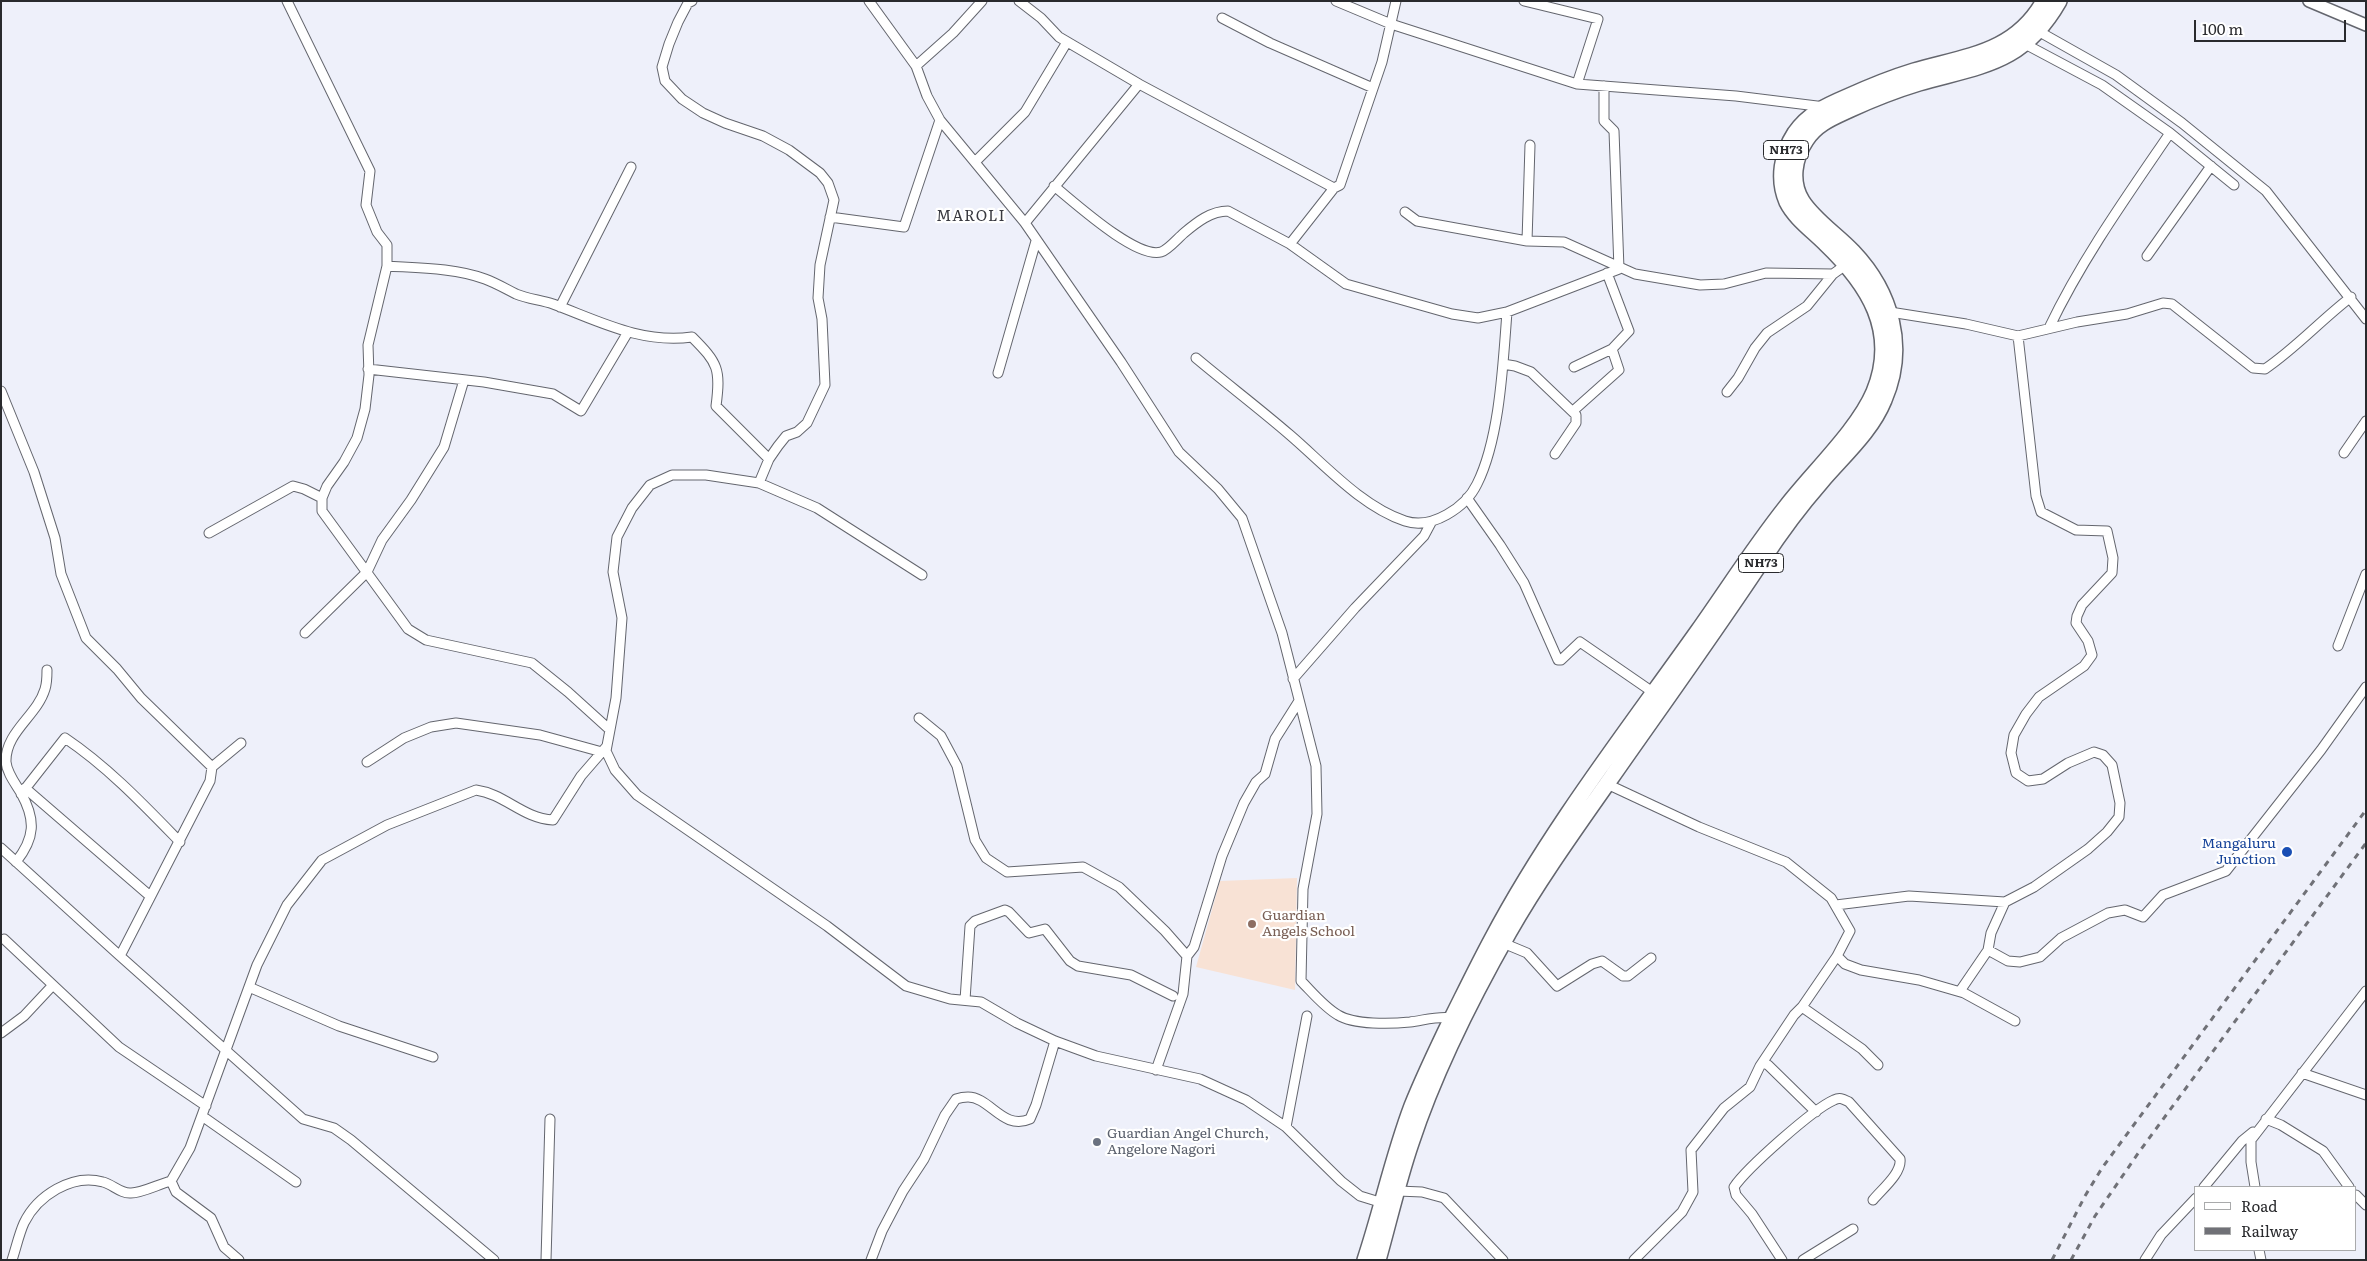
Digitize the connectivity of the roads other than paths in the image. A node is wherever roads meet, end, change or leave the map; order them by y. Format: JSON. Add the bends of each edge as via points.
{"nodes":[{"id":1,"x":287,"y":1,"type":"edge"},
{"id":2,"x":692,"y":1,"type":"edge"},
{"id":3,"x":869,"y":1,"type":"edge"},
{"id":4,"x":982,"y":1,"type":"edge"},
{"id":5,"x":1018,"y":1,"type":"edge"},
{"id":6,"x":1336,"y":1,"type":"edge"},
{"id":7,"x":1396,"y":1,"type":"edge"},
{"id":8,"x":1524,"y":1,"type":"edge"},
{"id":9,"x":2044,"y":1,"type":"edge"},
{"id":10,"x":2059,"y":1,"type":"edge"},
{"id":11,"x":2309,"y":1,"type":"edge"},
{"id":12,"x":1222,"y":18,"type":"dead end"},
{"id":13,"x":1391,"y":24,"type":"junction"},
{"id":14,"x":2366,"y":25,"type":"edge"},
{"id":15,"x":2038,"y":31,"type":"junction"},
{"id":16,"x":1067,"y":42,"type":"junction"},
{"id":17,"x":2025,"y":44,"type":"junction"},
{"id":18,"x":916,"y":66,"type":"junction"},
{"id":19,"x":1138,"y":84,"type":"junction"},
{"id":20,"x":1577,"y":84,"type":"junction"},
{"id":21,"x":1604,"y":86,"type":"junction"},
{"id":22,"x":1373,"y":88,"type":"junction"},
{"id":23,"x":1876,"y":91,"type":"junction"},
{"id":24,"x":1825,"y":107,"type":"junction"},
{"id":25,"x":940,"y":120,"type":"junction"},
{"id":26,"x":2170,"y":133,"type":"junction"},
{"id":27,"x":1530,"y":145,"type":"dead end"},
{"id":28,"x":975,"y":162,"type":"junction"},
{"id":29,"x":2210,"y":166,"type":"junction"},
{"id":30,"x":630,"y":167,"type":"dead end"},
{"id":31,"x":2234,"y":185,"type":"dead end"},
{"id":32,"x":1054,"y":186,"type":"junction"},
{"id":33,"x":1334,"y":188,"type":"junction"},
{"id":34,"x":1405,"y":212,"type":"dead end"},
{"id":35,"x":830,"y":217,"type":"junction"},
{"id":36,"x":1025,"y":223,"type":"junction"},
{"id":37,"x":1036,"y":241,"type":"junction"},
{"id":38,"x":1527,"y":241,"type":"junction"},
{"id":39,"x":1290,"y":244,"type":"junction"},
{"id":40,"x":2148,"y":256,"type":"dead end"},
{"id":41,"x":1847,"y":264,"type":"junction"},
{"id":42,"x":387,"y":266,"type":"junction"},
{"id":43,"x":1619,"y":269,"type":"junction"},
{"id":44,"x":1607,"y":273,"type":"junction"},
{"id":45,"x":1833,"y":274,"type":"junction"},
{"id":46,"x":2351,"y":297,"type":"junction"},
{"id":47,"x":560,"y":307,"type":"junction"},
{"id":48,"x":1507,"y":312,"type":"junction"},
{"id":49,"x":1890,"y":312,"type":"junction"},
{"id":50,"x":2366,"y":319,"type":"edge"},
{"id":51,"x":2049,"y":328,"type":"junction"},
{"id":52,"x":628,"y":332,"type":"junction"},
{"id":53,"x":2018,"y":336,"type":"junction"},
{"id":54,"x":1612,"y":349,"type":"junction"},
{"id":55,"x":1196,"y":358,"type":"dead end"},
{"id":56,"x":1503,"y":364,"type":"junction"},
{"id":57,"x":1574,"y":366,"type":"dead end"},
{"id":58,"x":368,"y":369,"type":"junction"},
{"id":59,"x":998,"y":373,"type":"dead end"},
{"id":60,"x":464,"y":380,"type":"junction"},
{"id":61,"x":1,"y":392,"type":"edge"},
{"id":62,"x":1727,"y":392,"type":"dead end"},
{"id":63,"x":1573,"y":411,"type":"junction"},
{"id":64,"x":2366,"y":421,"type":"edge"},
{"id":65,"x":2344,"y":453,"type":"dead end"},
{"id":66,"x":1555,"y":454,"type":"dead end"},
{"id":67,"x":769,"y":459,"type":"junction"},
{"id":68,"x":759,"y":483,"type":"junction"},
{"id":69,"x":322,"y":498,"type":"junction"},
{"id":70,"x":1467,"y":498,"type":"junction"},
{"id":71,"x":1432,"y":521,"type":"junction"},
{"id":72,"x":209,"y":533,"type":"dead end"},
{"id":73,"x":367,"y":572,"type":"junction"},
{"id":74,"x":922,"y":574,"type":"dead end"},
{"id":75,"x":2366,"y":574,"type":"edge"},
{"id":76,"x":305,"y":633,"type":"dead end"},
{"id":77,"x":2338,"y":646,"type":"dead end"},
{"id":78,"x":47,"y":670,"type":"dead end"},
{"id":79,"x":1293,"y":679,"type":"junction"},
{"id":80,"x":2366,"y":687,"type":"edge"},
{"id":81,"x":1654,"y":693,"type":"junction"},
{"id":82,"x":1299,"y":702,"type":"junction"},
{"id":83,"x":919,"y":718,"type":"dead end"},
{"id":84,"x":610,"y":730,"type":"junction"},
{"id":85,"x":241,"y":743,"type":"dead end"},
{"id":86,"x":604,"y":749,"type":"junction"},
{"id":87,"x":367,"y":762,"type":"dead end"},
{"id":88,"x":212,"y":767,"type":"junction"},
{"id":89,"x":1607,"y":784,"type":"junction"},
{"id":90,"x":23,"y":791,"type":"junction"},
{"id":91,"x":180,"y":842,"type":"junction"},
{"id":92,"x":1,"y":848,"type":"edge"},
{"id":93,"x":16,"y":862,"type":"junction"},
{"id":94,"x":150,"y":896,"type":"junction"},
{"id":95,"x":2005,"y":902,"type":"junction"},
{"id":96,"x":1836,"y":905,"type":"junction"},
{"id":97,"x":4,"y":939,"type":"dead end"},
{"id":98,"x":1503,"y":943,"type":"junction"},
{"id":99,"x":1988,"y":950,"type":"junction"},
{"id":100,"x":120,"y":956,"type":"junction"},
{"id":101,"x":1188,"y":956,"type":"junction"},
{"id":102,"x":1837,"y":956,"type":"junction"},
{"id":103,"x":1650,"y":958,"type":"dead end"},
{"id":104,"x":53,"y":985,"type":"junction"},
{"id":105,"x":249,"y":987,"type":"junction"},
{"id":106,"x":2366,"y":991,"type":"edge"},
{"id":107,"x":1960,"y":992,"type":"junction"},
{"id":108,"x":1173,"y":996,"type":"dead end"},
{"id":109,"x":965,"y":1000,"type":"junction"},
{"id":110,"x":1802,"y":1007,"type":"junction"},
{"id":111,"x":1307,"y":1016,"type":"dead end"},
{"id":112,"x":1452,"y":1018,"type":"junction"},
{"id":113,"x":2014,"y":1021,"type":"dead end"},
{"id":114,"x":1,"y":1033,"type":"edge"},
{"id":115,"x":1055,"y":1041,"type":"junction"},
{"id":116,"x":226,"y":1052,"type":"junction"},
{"id":117,"x":433,"y":1056,"type":"dead end"},
{"id":118,"x":1763,"y":1062,"type":"junction"},
{"id":119,"x":1878,"y":1065,"type":"dead end"},
{"id":120,"x":1156,"y":1070,"type":"junction"},
{"id":121,"x":2302,"y":1073,"type":"junction"},
{"id":122,"x":2366,"y":1095,"type":"edge"},
{"id":123,"x":206,"y":1106,"type":"junction"},
{"id":124,"x":1816,"y":1112,"type":"junction"},
{"id":125,"x":202,"y":1116,"type":"junction"},
{"id":126,"x":550,"y":1119,"type":"dead end"},
{"id":127,"x":2266,"y":1120,"type":"junction"},
{"id":128,"x":1286,"y":1127,"type":"junction"},
{"id":129,"x":2259,"y":1127,"type":"junction"},
{"id":130,"x":171,"y":1181,"type":"junction"},
{"id":131,"x":296,"y":1182,"type":"dead end"},
{"id":132,"x":2205,"y":1186,"type":"edge"},
{"id":133,"x":2255,"y":1186,"type":"edge"},
{"id":134,"x":2348,"y":1186,"type":"edge"},
{"id":135,"x":1398,"y":1191,"type":"junction"},
{"id":136,"x":2357,"y":1196,"type":"edge"},
{"id":137,"x":1873,"y":1200,"type":"dead end"},
{"id":138,"x":2194,"y":1200,"type":"edge"},
{"id":139,"x":1388,"y":1205,"type":"junction"},
{"id":140,"x":2366,"y":1206,"type":"edge"},
{"id":141,"x":1853,"y":1229,"type":"dead end"},
{"id":142,"x":12,"y":1260,"type":"edge"},
{"id":143,"x":239,"y":1260,"type":"edge"},
{"id":144,"x":494,"y":1260,"type":"edge"},
{"id":145,"x":546,"y":1260,"type":"edge"},
{"id":146,"x":871,"y":1260,"type":"edge"},
{"id":147,"x":1366,"y":1260,"type":"edge"},
{"id":148,"x":1378,"y":1260,"type":"edge"},
{"id":149,"x":1503,"y":1260,"type":"edge"},
{"id":150,"x":1634,"y":1260,"type":"edge"},
{"id":151,"x":1782,"y":1260,"type":"edge"},
{"id":152,"x":1803,"y":1260,"type":"edge"},
{"id":153,"x":2145,"y":1260,"type":"edge"}],
"edges":[{"from":1,"to":42,"type":"street","via":[[370,171],[366,205],[377,232],[387,245]]},
{"from":2,"to":35,"type":"street","via":[[688,3],[669,44],[662,66],[665,81],[682,99],[703,113],[763,136],[820,173],[834,200]]},
{"from":3,"to":18,"type":"street"},
{"from":4,"to":18,"type":"street"},
{"from":5,"to":16,"type":"street"},
{"from":6,"to":13,"type":"street"},
{"from":7,"to":13,"type":"street"},
{"from":8,"to":20,"type":"street","via":[[1598,19]]},
{"from":9,"to":23,"type":"highway","number":"NH73","via":[[2027,25],[1991,50],[1914,71]]},
{"from":10,"to":15,"type":"highway","number":"NH73"},
{"from":11,"to":14,"type":"street"},
{"from":12,"to":22,"type":"street"},
{"from":13,"to":20,"type":"street"},
{"from":13,"to":22,"type":"street"},
{"from":15,"to":17,"type":"highway","number":"NH73"},
{"from":15,"to":46,"type":"street","via":[[2116,75],[2266,191]]},
{"from":16,"to":19,"type":"street"},
{"from":16,"to":28,"type":"street","via":[[1025,112]]},
{"from":17,"to":23,"type":"highway","number":"NH73","via":[[1996,62],[1918,84]]},
{"from":17,"to":26,"type":"street","via":[[2102,85]]},
{"from":18,"to":25,"type":"street"},
{"from":19,"to":32,"type":"street"},
{"from":19,"to":33,"type":"street"},
{"from":20,"to":21,"type":"street"},
{"from":21,"to":24,"type":"street","via":[[1736,96]]},
{"from":21,"to":43,"type":"street","via":[[1604,121],[1614,131]]},
{"from":22,"to":33,"type":"street","via":[[1340,185]]},
{"from":23,"to":24,"type":"highway","number":"NH73"},
{"from":23,"to":49,"type":"highway","number":"NH73","via":[[1812,131],[1797,156],[1795,184],[1809,209],[1857,256],[1879,286]]},
{"from":24,"to":41,"type":"highway","number":"NH73","via":[[1803,122],[1794,135],[1785,152],[1782,186],[1788,205]]},
{"from":25,"to":28,"type":"street"},
{"from":25,"to":35,"type":"street","via":[[904,228]]},
{"from":26,"to":29,"type":"street"},
{"from":26,"to":51,"type":"street","via":[[2111,221],[2064,297]]},
{"from":27,"to":38,"type":"street"},
{"from":28,"to":36,"type":"street"},
{"from":29,"to":31,"type":"street"},
{"from":29,"to":40,"type":"street"},
{"from":30,"to":47,"type":"street"},
{"from":32,"to":36,"type":"street"},
{"from":32,"to":39,"type":"street","via":[[1117,236],[1148,253],[1162,252],[1196,223],[1219,211],[1228,211]]},
{"from":33,"to":39,"type":"street"},
{"from":34,"to":38,"type":"street","via":[[1417,221]]},
{"from":35,"to":67,"type":"street","via":[[820,265],[818,298],[825,385],[807,423],[786,436]]},
{"from":36,"to":37,"type":"street"},
{"from":37,"to":59,"type":"street"},
{"from":37,"to":79,"type":"street","via":[[1179,452],[1218,489],[1242,518],[1282,633]]},
{"from":38,"to":43,"type":"street","via":[[1564,242]]},
{"from":39,"to":48,"type":"street","via":[[1346,284],[1452,314],[1478,318]]},
{"from":41,"to":45,"type":"street"},
{"from":41,"to":81,"type":"highway","number":"NH73","via":[[1868,292],[1882,332],[1883,352],[1873,394],[1860,418],[1783,510]]},
{"from":42,"to":47,"type":"street","via":[[432,268],[484,279],[518,295]]},
{"from":42,"to":58,"type":"street","via":[[368,345]]},
{"from":43,"to":44,"type":"street"},
{"from":43,"to":45,"type":"street","via":[[1700,285],[1724,284],[1766,273]]},
{"from":44,"to":48,"type":"street"},
{"from":44,"to":54,"type":"street","via":[[1629,332]]},
{"from":45,"to":62,"type":"street","via":[[1806,306],[1767,333]]},
{"from":46,"to":50,"type":"street"},
{"from":46,"to":51,"type":"street","via":[[2265,369],[2247,364],[2172,304],[2163,303],[2127,314]]},
{"from":47,"to":52,"type":"street","via":[[604,326]]},
{"from":48,"to":56,"type":"street"},
{"from":49,"to":53,"type":"street"},
{"from":49,"to":89,"type":"highway","number":"NH73","via":[[1896,352],[1893,375],[1876,416],[1796,513]]},
{"from":51,"to":53,"type":"street"},
{"from":52,"to":60,"type":"street","via":[[581,411],[553,394]]},
{"from":52,"to":67,"type":"street","via":[[645,337],[692,337],[717,365],[716,406]]},
{"from":53,"to":95,"type":"street","via":[[2036,496],[2041,512],[2076,530],[2107,531],[2113,558],[2112,573],[2082,605],[2077,616],[2076,623],[2088,641],[2092,655],[2084,666],[2039,696],[2014,735],[2011,753],[2016,773],[2028,781],[2043,779],[2094,752],[2104,756],[2112,766],[2120,803],[2118,817],[2088,849],[2034,887]]},
{"from":54,"to":57,"type":"street"},
{"from":54,"to":63,"type":"street","via":[[1619,370]]},
{"from":55,"to":71,"type":"street","via":[[1364,498],[1406,522]]},
{"from":56,"to":63,"type":"street","via":[[1532,372]]},
{"from":56,"to":70,"type":"street","via":[[1498,409],[1488,451],[1477,484]]},
{"from":58,"to":60,"type":"street"},
{"from":58,"to":69,"type":"street","via":[[365,410],[357,438],[326,486]]},
{"from":60,"to":73,"type":"street","via":[[444,446],[382,540]]},
{"from":61,"to":88,"type":"street","via":[[34,472],[55,538],[61,574],[86,638],[141,698]]},
{"from":63,"to":66,"type":"street","via":[[1576,423]]},
{"from":64,"to":65,"type":"street"},
{"from":67,"to":68,"type":"street"},
{"from":68,"to":74,"type":"street","via":[[817,508]]},
{"from":68,"to":84,"type":"street","via":[[706,475],[672,475],[650,485],[632,508],[617,536],[613,572],[622,618],[620,663]]},
{"from":69,"to":72,"type":"street","via":[[293,486]]},
{"from":69,"to":73,"type":"street","via":[[322,511]]},
{"from":70,"to":71,"type":"street"},
{"from":70,"to":81,"type":"street","via":[[1524,583],[1558,660],[1581,642]]},
{"from":71,"to":79,"type":"street","via":[[1424,536],[1354,608]]},
{"from":73,"to":76,"type":"street"},
{"from":73,"to":84,"type":"street","via":[[408,629],[426,640],[532,663]]},
{"from":75,"to":77,"type":"street"},
{"from":78,"to":90,"type":"street","via":[[45,689],[7,750],[6,764],[13,781]]},
{"from":79,"to":82,"type":"street"},
{"from":80,"to":99,"type":"street","via":[[2226,871],[2163,895],[2143,918],[2125,910],[2108,913],[2061,938],[2040,957],[2008,961]]},
{"from":81,"to":112,"type":"highway","number":"NH73","via":[[1540,859],[1493,937]]},
{"from":82,"to":101,"type":"street","via":[[1275,739],[1265,774],[1256,782],[1244,803],[1222,856],[1194,947]]},
{"from":82,"to":112,"type":"street","via":[[1316,766],[1317,814],[1303,889],[1300,981],[1338,1016],[1405,1022],[1442,1016]]},
{"from":83,"to":101,"type":"street","via":[[941,736],[957,766],[975,840],[986,858],[1007,872],[1083,867],[1119,887]]},
{"from":84,"to":86,"type":"street"},
{"from":85,"to":88,"type":"street"},
{"from":86,"to":87,"type":"street","via":[[540,735],[456,723],[431,727],[404,738]]},
{"from":86,"to":105,"type":"street","via":[[580,776],[553,820],[539,819],[491,792],[476,790],[387,825],[322,860],[287,905]]},
{"from":86,"to":109,"type":"street","via":[[615,770],[637,795],[827,926],[890,975],[906,986]]},
{"from":88,"to":91,"type":"street","via":[[210,781]]},
{"from":89,"to":96,"type":"street","via":[[1699,827],[1786,862]]},
{"from":89,"to":98,"type":"highway","number":"NH73","via":[[1555,857]]},
{"from":90,"to":91,"type":"street","via":[[65,738],[85,751],[136,797]]},
{"from":90,"to":93,"type":"street","via":[[33,827],[27,848]]},
{"from":90,"to":94,"type":"street"},
{"from":91,"to":94,"type":"street"},
{"from":92,"to":93,"type":"street"},
{"from":93,"to":100,"type":"street"},
{"from":94,"to":100,"type":"street"},
{"from":95,"to":96,"type":"street","via":[[1910,896]]},
{"from":95,"to":99,"type":"street","via":[[1991,933]]},
{"from":96,"to":102,"type":"street","via":[[1850,932]]},
{"from":97,"to":104,"type":"street"},
{"from":98,"to":103,"type":"street","via":[[1527,953],[1557,986],[1592,964],[1602,961],[1622,976],[1628,976]]},
{"from":98,"to":135,"type":"highway","number":"NH73","via":[[1424,1105]]},
{"from":99,"to":107,"type":"street"},
{"from":100,"to":116,"type":"street"},
{"from":101,"to":120,"type":"street","via":[[1183,994]]},
{"from":102,"to":107,"type":"street","via":[[1845,964],[1861,970],[1920,980]]},
{"from":102,"to":110,"type":"street"},
{"from":104,"to":114,"type":"street","via":[[24,1016]]},
{"from":104,"to":123,"type":"street","via":[[119,1047]]},
{"from":105,"to":116,"type":"street"},
{"from":105,"to":117,"type":"street","via":[[339,1026]]},
{"from":106,"to":121,"type":"street"},
{"from":107,"to":113,"type":"street"},
{"from":108,"to":109,"type":"street","via":[[1131,975],[1078,966],[1070,961],[1045,929],[1029,933],[1005,910],[970,926]]},
{"from":109,"to":115,"type":"street","via":[[981,1002]]},
{"from":110,"to":118,"type":"street"},
{"from":110,"to":119,"type":"street","via":[[1862,1049]]},
{"from":111,"to":128,"type":"street"},
{"from":112,"to":139,"type":"highway","number":"NH73","via":[[1412,1106]]},
{"from":115,"to":120,"type":"street","via":[[1096,1056]]},
{"from":115,"to":146,"type":"street","via":[[1030,1119],[1020,1123],[1008,1120],[969,1096],[956,1099],[886,1223]]},
{"from":116,"to":123,"type":"street"},
{"from":116,"to":144,"type":"street","via":[[303,1119],[334,1128],[351,1140]]},
{"from":118,"to":124,"type":"street"},
{"from":118,"to":150,"type":"street","via":[[1750,1087],[1724,1108],[1691,1150],[1693,1192],[1682,1212]]},
{"from":120,"to":128,"type":"street","via":[[1200,1079],[1246,1100]]},
{"from":121,"to":122,"type":"street"},
{"from":121,"to":127,"type":"street"},
{"from":123,"to":125,"type":"street"},
{"from":124,"to":137,"type":"street","via":[[1842,1098],[1900,1160],[1901,1166]]},
{"from":124,"to":151,"type":"street","via":[[1741,1177],[1734,1187],[1736,1195]]},
{"from":125,"to":130,"type":"street","via":[[190,1148]]},
{"from":125,"to":131,"type":"street"},
{"from":126,"to":145,"type":"street"},
{"from":127,"to":129,"type":"street"},
{"from":127,"to":134,"type":"street","via":[[2281,1125],[2324,1151]]},
{"from":128,"to":139,"type":"street","via":[[1360,1196]]},
{"from":129,"to":132,"type":"street","via":[[2242,1141]]},
{"from":129,"to":133,"type":"street","via":[[2251,1140]]},
{"from":130,"to":142,"type":"street","via":[[131,1193],[102,1182],[79,1180],[56,1189],[41,1200],[24,1223]]},
{"from":130,"to":143,"type":"street","via":[[176,1192],[211,1218],[224,1247]]},
{"from":135,"to":139,"type":"highway","number":"NH73"},
{"from":135,"to":149,"type":"street","via":[[1422,1192],[1444,1198]]},
{"from":136,"to":140,"type":"street"},
{"from":138,"to":153,"type":"street","via":[[2161,1235]]},
{"from":139,"to":147,"type":"highway","number":"NH73"},
{"from":139,"to":148,"type":"highway","number":"NH73"},
{"from":141,"to":152,"type":"street"}]}
